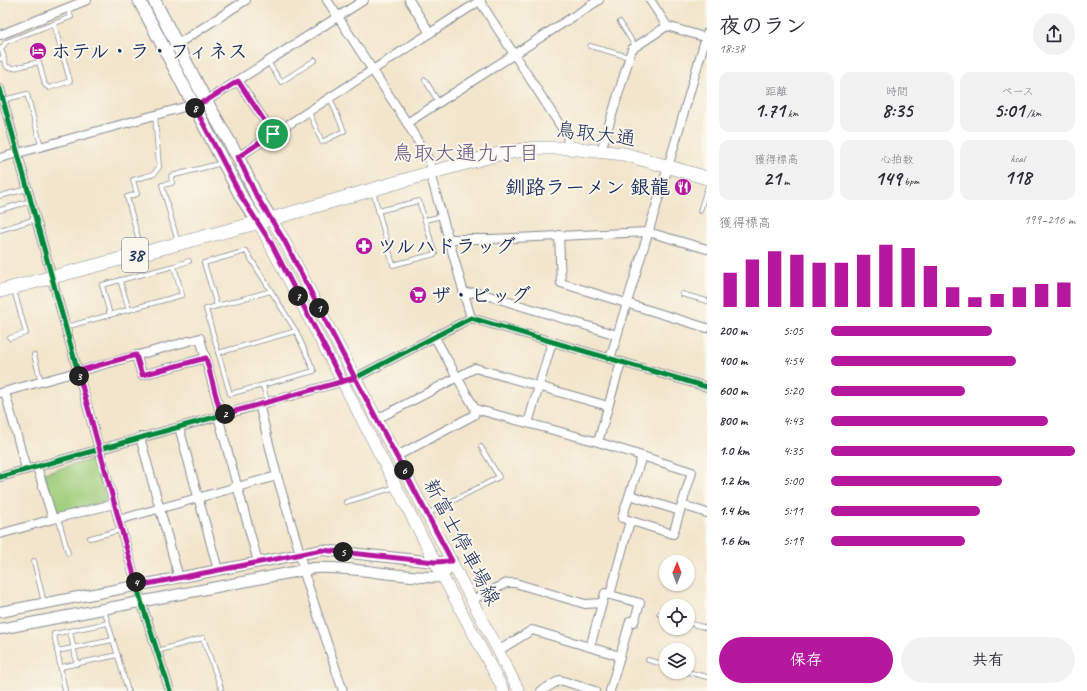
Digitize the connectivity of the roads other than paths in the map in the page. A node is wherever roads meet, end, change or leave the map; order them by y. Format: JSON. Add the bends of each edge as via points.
{"nodes":[{"id":1,"x":86,"y":0,"type":"edge"},
{"id":2,"x":139,"y":0,"type":"edge"},
{"id":3,"x":154,"y":0,"type":"edge"},
{"id":4,"x":246,"y":0,"type":"edge"},
{"id":5,"x":327,"y":0,"type":"edge"},
{"id":6,"x":364,"y":0,"type":"edge"},
{"id":7,"x":409,"y":0,"type":"edge"},
{"id":8,"x":480,"y":0,"type":"edge"},
{"id":9,"x":599,"y":0,"type":"edge"},
{"id":10,"x":650,"y":0,"type":"edge"},
{"id":11,"x":68,"y":8,"type":"junction"},
{"id":12,"x":338,"y":17,"type":"junction"},
{"id":13,"x":620,"y":22,"type":"dead end"},
{"id":14,"x":54,"y":24,"type":"junction"},
{"id":15,"x":667,"y":26,"type":"junction"},
{"id":16,"x":430,"y":33,"type":"junction"},
{"id":17,"x":0,"y":35,"type":"edge"},
{"id":18,"x":707,"y":36,"type":"edge"},
{"id":19,"x":177,"y":45,"type":"junction"},
{"id":20,"x":590,"y":46,"type":"dead end"},
{"id":21,"x":636,"y":47,"type":"junction"},
{"id":22,"x":166,"y":50,"type":"junction"},
{"id":23,"x":515,"y":54,"type":"junction"},
{"id":24,"x":629,"y":57,"type":"junction"},
{"id":25,"x":1,"y":58,"type":"edge"},
{"id":26,"x":315,"y":60,"type":"dead end"},
{"id":27,"x":268,"y":62,"type":"junction"},
{"id":28,"x":373,"y":70,"type":"junction"},
{"id":29,"x":425,"y":80,"type":"dead end"},
{"id":30,"x":238,"y":81,"type":"junction"},
{"id":31,"x":0,"y":89,"type":"edge"},
{"id":32,"x":330,"y":97,"type":"junction"},
{"id":33,"x":3,"y":100,"type":"junction"},
{"id":34,"x":206,"y":101,"type":"junction"},
{"id":35,"x":439,"y":103,"type":"junction"},
{"id":36,"x":193,"y":104,"type":"junction"},
{"id":37,"x":309,"y":111,"type":"junction"},
{"id":38,"x":156,"y":114,"type":"junction"},
{"id":39,"x":407,"y":123,"type":"junction"},
{"id":40,"x":273,"y":134,"type":"junction"},
{"id":41,"x":41,"y":146,"type":"junction"},
{"id":42,"x":569,"y":148,"type":"junction"},
{"id":43,"x":601,"y":151,"type":"junction"},
{"id":44,"x":18,"y":153,"type":"junction"},
{"id":45,"x":238,"y":157,"type":"junction"},
{"id":46,"x":0,"y":158,"type":"edge"},
{"id":47,"x":224,"y":162,"type":"junction"},
{"id":48,"x":668,"y":167,"type":"junction"},
{"id":49,"x":431,"y":172,"type":"junction"},
{"id":50,"x":707,"y":178,"type":"edge"},
{"id":51,"x":707,"y":188,"type":"edge"},
{"id":52,"x":28,"y":189,"type":"junction"},
{"id":53,"x":372,"y":189,"type":"junction"},
{"id":54,"x":0,"y":196,"type":"edge"},
{"id":55,"x":31,"y":202,"type":"junction"},
{"id":56,"x":0,"y":210,"type":"edge"},
{"id":57,"x":378,"y":211,"type":"junction"},
{"id":58,"x":700,"y":211,"type":"dead end"},
{"id":59,"x":442,"y":216,"type":"junction"},
{"id":60,"x":36,"y":219,"type":"junction"},
{"id":61,"x":271,"y":219,"type":"junction"},
{"id":62,"x":425,"y":220,"type":"junction"},
{"id":63,"x":258,"y":222,"type":"junction"},
{"id":64,"x":0,"y":230,"type":"edge"},
{"id":65,"x":648,"y":232,"type":"junction"},
{"id":66,"x":559,"y":235,"type":"junction"},
{"id":67,"x":448,"y":239,"type":"junction"},
{"id":68,"x":178,"y":243,"type":"junction"},
{"id":69,"x":707,"y":249,"type":"edge"},
{"id":70,"x":142,"y":253,"type":"junction"},
{"id":71,"x":189,"y":261,"type":"dead end"},
{"id":72,"x":174,"y":266,"type":"junction"},
{"id":73,"x":52,"y":277,"type":"junction"},
{"id":74,"x":120,"y":280,"type":"junction"},
{"id":75,"x":13,"y":288,"type":"junction"},
{"id":76,"x":271,"y":291,"type":"junction"},
{"id":77,"x":0,"y":292,"type":"edge"},
{"id":78,"x":463,"y":294,"type":"junction"},
{"id":79,"x":682,"y":294,"type":"dead end"},
{"id":80,"x":707,"y":301,"type":"edge"},
{"id":81,"x":627,"y":303,"type":"junction"},
{"id":82,"x":217,"y":306,"type":"junction"},
{"id":83,"x":129,"y":310,"type":"junction"},
{"id":84,"x":110,"y":315,"type":"junction"},
{"id":85,"x":471,"y":318,"type":"junction"},
{"id":86,"x":66,"y":328,"type":"junction"},
{"id":87,"x":707,"y":328,"type":"edge"},
{"id":88,"x":296,"y":331,"type":"junction"},
{"id":89,"x":617,"y":335,"type":"junction"},
{"id":90,"x":434,"y":336,"type":"junction"},
{"id":91,"x":10,"y":338,"type":"dead end"},
{"id":92,"x":552,"y":342,"type":"junction"},
{"id":93,"x":218,"y":353,"type":"junction"},
{"id":94,"x":34,"y":354,"type":"dead end"},
{"id":95,"x":136,"y":355,"type":"junction"},
{"id":96,"x":206,"y":358,"type":"junction"},
{"id":97,"x":610,"y":359,"type":"junction"},
{"id":98,"x":621,"y":362,"type":"junction"},
{"id":99,"x":78,"y":371,"type":"junction"},
{"id":100,"x":355,"y":378,"type":"junction"},
{"id":101,"x":457,"y":378,"type":"junction"},
{"id":102,"x":342,"y":381,"type":"junction"},
{"id":103,"x":41,"y":382,"type":"junction"},
{"id":104,"x":263,"y":385,"type":"junction"},
{"id":105,"x":539,"y":386,"type":"junction"},
{"id":106,"x":707,"y":387,"type":"edge"},
{"id":107,"x":2,"y":392,"type":"edge"},
{"id":108,"x":267,"y":402,"type":"junction"},
{"id":109,"x":258,"y":404,"type":"junction"},
{"id":110,"x":608,"y":406,"type":"junction"},
{"id":111,"x":475,"y":409,"type":"junction"},
{"id":112,"x":220,"y":415,"type":"junction"},
{"id":113,"x":377,"y":419,"type":"junction"},
{"id":114,"x":528,"y":423,"type":"junction"},
{"id":115,"x":179,"y":427,"type":"junction"},
{"id":116,"x":140,"y":437,"type":"junction"},
{"id":117,"x":598,"y":442,"type":"junction"},
{"id":118,"x":482,"y":447,"type":"dead end"},
{"id":119,"x":99,"y":448,"type":"junction"},
{"id":120,"x":397,"y":456,"type":"junction"},
{"id":121,"x":642,"y":456,"type":"junction"},
{"id":122,"x":36,"y":467,"type":"junction"},
{"id":123,"x":26,"y":470,"type":"junction"},
{"id":124,"x":277,"y":476,"type":"junction"},
{"id":125,"x":0,"y":477,"type":"edge"},
{"id":126,"x":237,"y":487,"type":"junction"},
{"id":127,"x":396,"y":487,"type":"junction"},
{"id":128,"x":630,"y":495,"type":"junction"},
{"id":129,"x":199,"y":498,"type":"junction"},
{"id":130,"x":346,"y":502,"type":"dead end"},
{"id":131,"x":114,"y":504,"type":"junction"},
{"id":132,"x":681,"y":508,"type":"junction"},
{"id":133,"x":160,"y":509,"type":"junction"},
{"id":134,"x":707,"y":513,"type":"edge"},
{"id":135,"x":427,"y":514,"type":"junction"},
{"id":136,"x":55,"y":518,"type":"junction"},
{"id":137,"x":118,"y":520,"type":"junction"},
{"id":138,"x":630,"y":521,"type":"junction"},
{"id":139,"x":121,"y":530,"type":"junction"},
{"id":140,"x":0,"y":534,"type":"edge"},
{"id":141,"x":90,"y":538,"type":"dead end"},
{"id":142,"x":68,"y":552,"type":"dead end"},
{"id":143,"x":300,"y":553,"type":"junction"},
{"id":144,"x":34,"y":561,"type":"dead end"},
{"id":145,"x":452,"y":561,"type":"junction"},
{"id":146,"x":258,"y":562,"type":"junction"},
{"id":147,"x":435,"y":562,"type":"junction"},
{"id":148,"x":218,"y":570,"type":"junction"},
{"id":149,"x":303,"y":570,"type":"junction"},
{"id":150,"x":443,"y":577,"type":"junction"},
{"id":151,"x":179,"y":578,"type":"junction"},
{"id":152,"x":137,"y":586,"type":"junction"},
{"id":153,"x":610,"y":595,"type":"junction"},
{"id":154,"x":472,"y":600,"type":"junction"},
{"id":155,"x":141,"y":601,"type":"junction"},
{"id":156,"x":602,"y":603,"type":"junction"},
{"id":157,"x":45,"y":604,"type":"junction"},
{"id":158,"x":104,"y":608,"type":"junction"},
{"id":159,"x":0,"y":612,"type":"edge"},
{"id":160,"x":108,"y":623,"type":"junction"},
{"id":161,"x":695,"y":625,"type":"edge"},
{"id":162,"x":707,"y":628,"type":"edge"},
{"id":163,"x":0,"y":629,"type":"edge"},
{"id":164,"x":70,"y":631,"type":"junction"},
{"id":165,"x":113,"y":640,"type":"junction"},
{"id":166,"x":590,"y":647,"type":"junction"},
{"id":167,"x":74,"y":648,"type":"junction"},
{"id":168,"x":57,"y":651,"type":"junction"},
{"id":169,"x":157,"y":651,"type":"junction"},
{"id":170,"x":498,"y":651,"type":"junction"},
{"id":171,"x":118,"y":655,"type":"junction"},
{"id":172,"x":620,"y":656,"type":"junction"},
{"id":173,"x":648,"y":660,"type":"dead end"},
{"id":174,"x":659,"y":663,"type":"edge"},
{"id":175,"x":77,"y":664,"type":"junction"},
{"id":176,"x":60,"y":667,"type":"junction"},
{"id":177,"x":695,"y":674,"type":"edge"},
{"id":178,"x":707,"y":677,"type":"edge"},
{"id":179,"x":221,"y":688,"type":"dead end"},
{"id":180,"x":66,"y":691,"type":"edge"},
{"id":181,"x":128,"y":691,"type":"edge"},
{"id":182,"x":170,"y":691,"type":"edge"},
{"id":183,"x":343,"y":691,"type":"edge"},
{"id":184,"x":504,"y":691,"type":"edge"},
{"id":185,"x":519,"y":691,"type":"edge"},
{"id":186,"x":541,"y":691,"type":"edge"},
{"id":187,"x":595,"y":691,"type":"edge"},
{"id":188,"x":610,"y":691,"type":"edge"}],
"edges":[{"from":1,"to":11,"type":"street"},
{"from":2,"to":22,"type":"main road"},
{"from":3,"to":19,"type":"main road"},
{"from":4,"to":19,"type":"street"},
{"from":5,"to":12,"type":"street"},
{"from":6,"to":12,"type":"street"},
{"from":7,"to":16,"type":"street"},
{"from":8,"to":16,"type":"street"},
{"from":8,"to":23,"type":"street"},
{"from":9,"to":23,"type":"street"},
{"from":10,"to":15,"type":"street"},
{"from":11,"to":14,"type":"lane","via":[[71,17]]},
{"from":11,"to":17,"type":"street"},
{"from":12,"to":27,"type":"street"},
{"from":12,"to":28,"type":"street"},
{"from":13,"to":21,"type":"lane"},
{"from":14,"to":25,"type":"lane","via":[[6,42],[1,49]]},
{"from":14,"to":25,"type":"lane","via":[[70,81],[49,88],[45,85],[39,62],[14,68],[7,67]]},
{"from":15,"to":18,"type":"street"},
{"from":15,"to":21,"type":"street"},
{"from":16,"to":28,"type":"street"},
{"from":18,"to":48,"type":"street"},
{"from":19,"to":22,"type":"street"},
{"from":19,"to":34,"type":"main road"},
{"from":20,"to":24,"type":"lane"},
{"from":21,"to":24,"type":"street","via":[[632,49]]},
{"from":22,"to":36,"type":"main road"},
{"from":23,"to":35,"type":"street"},
{"from":23,"to":42,"type":"street","via":[[567,136]]},
{"from":24,"to":43,"type":"street"},
{"from":26,"to":27,"type":"lane","via":[[281,82]]},
{"from":27,"to":30,"type":"street"},
{"from":28,"to":32,"type":"street"},
{"from":28,"to":39,"type":"street"},
{"from":29,"to":35,"type":"lane"},
{"from":30,"to":34,"type":"street"},
{"from":30,"to":40,"type":"street"},
{"from":31,"to":33,"type":"street"},
{"from":32,"to":37,"type":"street"},
{"from":32,"to":37,"type":"lane","via":[[344,132],[322,142]]},
{"from":33,"to":41,"type":"lane","via":[[27,94]]},
{"from":33,"to":44,"type":"street"},
{"from":34,"to":36,"type":"street"},
{"from":34,"to":45,"type":"main road"},
{"from":35,"to":39,"type":"street"},
{"from":36,"to":38,"type":"street"},
{"from":36,"to":47,"type":"main road"},
{"from":37,"to":40,"type":"street"},
{"from":38,"to":41,"type":"street"},
{"from":38,"to":70,"type":"lane","via":[[159,167],[154,174],[133,180],[137,194],[127,197]]},
{"from":39,"to":49,"type":"street","via":[[429,160]]},
{"from":40,"to":45,"type":"street"},
{"from":41,"to":44,"type":"street"},
{"from":42,"to":43,"type":"highway","name":"鳥取大通","number":"38"},
{"from":42,"to":49,"type":"highway","name":"鳥取大通","number":"38","via":[[535,148]]},
{"from":43,"to":48,"type":"highway","name":"鳥取大通","number":"38","via":[[624,154]]},
{"from":44,"to":46,"type":"street"},
{"from":44,"to":52,"type":"street"},
{"from":45,"to":61,"type":"main road"},
{"from":47,"to":63,"type":"main road","via":[[242,198]]},
{"from":47,"to":68,"type":"lane","via":[[171,176],[172,183],[162,185]]},
{"from":48,"to":50,"type":"highway","name":"鳥取大通","number":"38"},
{"from":48,"to":65,"type":"street"},
{"from":49,"to":53,"type":"highway","name":"鳥取大通","number":"38"},
{"from":49,"to":59,"type":"street"},
{"from":51,"to":58,"type":"lane"},
{"from":52,"to":54,"type":"lane"},
{"from":52,"to":55,"type":"street"},
{"from":53,"to":57,"type":"lane"},
{"from":53,"to":61,"type":"highway","name":"鳥取大通","number":"38"},
{"from":55,"to":56,"type":"lane"},
{"from":55,"to":60,"type":"street"},
{"from":57,"to":62,"type":"lane","via":[[419,201]]},
{"from":57,"to":62,"type":"lane","via":[[393,265],[435,254]]},
{"from":59,"to":62,"type":"lane"},
{"from":59,"to":67,"type":"street"},
{"from":60,"to":64,"type":"lane"},
{"from":60,"to":73,"type":"street"},
{"from":61,"to":63,"type":"highway","number":"38"},
{"from":61,"to":100,"type":"main road","name":"新富士停車場線"},
{"from":63,"to":68,"type":"highway","number":"38"},
{"from":63,"to":102,"type":"main road","name":"新富士停車場線"},
{"from":65,"to":66,"type":"street"},
{"from":65,"to":69,"type":"street"},
{"from":65,"to":81,"type":"street"},
{"from":66,"to":67,"type":"street"},
{"from":66,"to":81,"type":"street","via":[[561,283]]},
{"from":67,"to":78,"type":"street"},
{"from":68,"to":70,"type":"highway","number":"38"},
{"from":70,"to":73,"type":"highway","number":"38"},
{"from":71,"to":72,"type":"lane"},
{"from":72,"to":74,"type":"lane"},
{"from":72,"to":83,"type":"lane","via":[[182,295]]},
{"from":73,"to":75,"type":"highway","number":"38"},
{"from":73,"to":86,"type":"street"},
{"from":74,"to":83,"type":"lane"},
{"from":74,"to":84,"type":"lane","via":[[102,285]]},
{"from":75,"to":77,"type":"highway","number":"38"},
{"from":75,"to":91,"type":"lane","via":[[26,333]]},
{"from":76,"to":82,"type":"lane"},
{"from":76,"to":82,"type":"lane","via":[[246,251],[204,263]]},
{"from":76,"to":88,"type":"lane"},
{"from":78,"to":85,"type":"street"},
{"from":78,"to":89,"type":"street","via":[[476,292]]},
{"from":79,"to":80,"type":"lane"},
{"from":81,"to":87,"type":"street"},
{"from":81,"to":89,"type":"street"},
{"from":82,"to":93,"type":"lane","via":[[206,309]]},
{"from":83,"to":84,"type":"lane"},
{"from":84,"to":86,"type":"lane"},
{"from":85,"to":90,"type":"street"},
{"from":85,"to":92,"type":"street"},
{"from":86,"to":99,"type":"street"},
{"from":88,"to":93,"type":"lane"},
{"from":88,"to":104,"type":"lane","via":[[314,371]]},
{"from":89,"to":97,"type":"street"},
{"from":90,"to":100,"type":"street"},
{"from":90,"to":101,"type":"street"},
{"from":92,"to":97,"type":"street"},
{"from":92,"to":105,"type":"street"},
{"from":93,"to":104,"type":"lane","via":[[230,394]]},
{"from":94,"to":103,"type":"lane"},
{"from":95,"to":96,"type":"street","via":[[142,375]]},
{"from":95,"to":96,"type":"street","via":[[200,338]]},
{"from":95,"to":99,"type":"street"},
{"from":96,"to":112,"type":"street"},
{"from":97,"to":98,"type":"street"},
{"from":98,"to":106,"type":"street"},
{"from":98,"to":110,"type":"street"},
{"from":99,"to":103,"type":"street"},
{"from":99,"to":119,"type":"street"},
{"from":100,"to":102,"type":"street"},
{"from":100,"to":113,"type":"main road","name":"新富士停車場線"},
{"from":101,"to":105,"type":"street","via":[[475,368]]},
{"from":101,"to":111,"type":"street"},
{"from":101,"to":113,"type":"street"},
{"from":102,"to":108,"type":"street"},
{"from":102,"to":127,"type":"main road","name":"新富士停車場線"},
{"from":103,"to":107,"type":"street"},
{"from":104,"to":108,"type":"lane"},
{"from":105,"to":110,"type":"street"},
{"from":105,"to":114,"type":"street"},
{"from":107,"to":123,"type":"street"},
{"from":108,"to":109,"type":"street"},
{"from":109,"to":112,"type":"street"},
{"from":109,"to":124,"type":"street"},
{"from":110,"to":117,"type":"street"},
{"from":111,"to":114,"type":"street"},
{"from":111,"to":120,"type":"street","via":[[474,415]]},
{"from":112,"to":115,"type":"street"},
{"from":112,"to":126,"type":"street"},
{"from":113,"to":120,"type":"main road","name":"新富士停車場線"},
{"from":114,"to":117,"type":"street"},
{"from":115,"to":116,"type":"street"},
{"from":115,"to":129,"type":"street"},
{"from":116,"to":119,"type":"street"},
{"from":116,"to":133,"type":"street"},
{"from":117,"to":121,"type":"street"},
{"from":118,"to":135,"type":"lane","via":[[499,477]]},
{"from":119,"to":122,"type":"street"},
{"from":119,"to":131,"type":"street"},
{"from":120,"to":135,"type":"main road","name":"新富士停車場線"},
{"from":121,"to":128,"type":"street"},
{"from":121,"to":132,"type":"street","via":[[692,472]]},
{"from":122,"to":123,"type":"street"},
{"from":122,"to":136,"type":"street"},
{"from":123,"to":125,"type":"street"},
{"from":124,"to":126,"type":"street"},
{"from":124,"to":143,"type":"street"},
{"from":126,"to":129,"type":"street"},
{"from":126,"to":146,"type":"street"},
{"from":127,"to":130,"type":"lane"},
{"from":127,"to":147,"type":"main road","name":"新富士停車場線"},
{"from":128,"to":132,"type":"street"},
{"from":128,"to":138,"type":"street","via":[[622,518]]},
{"from":129,"to":133,"type":"street"},
{"from":129,"to":148,"type":"street"},
{"from":131,"to":136,"type":"street"},
{"from":131,"to":137,"type":"street"},
{"from":132,"to":134,"type":"street"},
{"from":132,"to":138,"type":"street","via":[[673,534]]},
{"from":133,"to":137,"type":"street"},
{"from":133,"to":151,"type":"street"},
{"from":135,"to":145,"type":"main road","name":"新富士停車場線"},
{"from":136,"to":140,"type":"street"},
{"from":136,"to":142,"type":"lane"},
{"from":137,"to":139,"type":"street"},
{"from":138,"to":153,"type":"street"},
{"from":139,"to":141,"type":"lane"},
{"from":139,"to":152,"type":"street"},
{"from":143,"to":146,"type":"street"},
{"from":143,"to":147,"type":"street","via":[[322,550]]},
{"from":143,"to":149,"type":"street"},
{"from":144,"to":157,"type":"lane"},
{"from":145,"to":147,"type":"street"},
{"from":145,"to":150,"type":"street"},
{"from":145,"to":154,"type":"main road","name":"新富士停車場線"},
{"from":146,"to":148,"type":"street"},
{"from":147,"to":150,"type":"main road","name":"新富士停車場線"},
{"from":148,"to":151,"type":"street"},
{"from":149,"to":150,"type":"street","via":[[334,568],[423,578]]},
{"from":149,"to":155,"type":"street"},
{"from":149,"to":183,"type":"street"},
{"from":150,"to":184,"type":"main road","name":"新富士停車場線"},
{"from":151,"to":152,"type":"street"},
{"from":152,"to":155,"type":"street"},
{"from":152,"to":157,"type":"street"},
{"from":153,"to":156,"type":"street","via":[[605,593]]},
{"from":153,"to":172,"type":"street","via":[[640,603],[634,622],[630,621]]},
{"from":154,"to":156,"type":"street","via":[[507,583],[515,583],[585,604]]},
{"from":154,"to":170,"type":"main road","name":"新富士停車場線"},
{"from":155,"to":158,"type":"street"},
{"from":155,"to":169,"type":"street"},
{"from":156,"to":166,"type":"street"},
{"from":157,"to":159,"type":"street"},
{"from":158,"to":160,"type":"lane"},
{"from":158,"to":163,"type":"street"},
{"from":160,"to":164,"type":"lane"},
{"from":160,"to":165,"type":"lane"},
{"from":161,"to":162,"type":"lane"},
{"from":164,"to":167,"type":"lane"},
{"from":164,"to":168,"type":"lane","via":[[54,634]]},
{"from":165,"to":167,"type":"lane"},
{"from":165,"to":171,"type":"lane"},
{"from":166,"to":170,"type":"street","via":[[532,630]]},
{"from":166,"to":172,"type":"street"},
{"from":167,"to":168,"type":"lane"},
{"from":167,"to":175,"type":"lane"},
{"from":168,"to":176,"type":"lane"},
{"from":169,"to":179,"type":"lane","via":[[203,638]]},
{"from":169,"to":182,"type":"street"},
{"from":170,"to":185,"type":"main road","name":"新富士停車場線"},
{"from":171,"to":175,"type":"lane"},
{"from":171,"to":181,"type":"lane"},
{"from":172,"to":188,"type":"street"},
{"from":173,"to":174,"type":"lane"},
{"from":175,"to":176,"type":"lane"},
{"from":176,"to":180,"type":"lane"},
{"from":177,"to":178,"type":"lane"},
{"from":186,"to":187,"type":"street","via":[[560,680]]}]}
